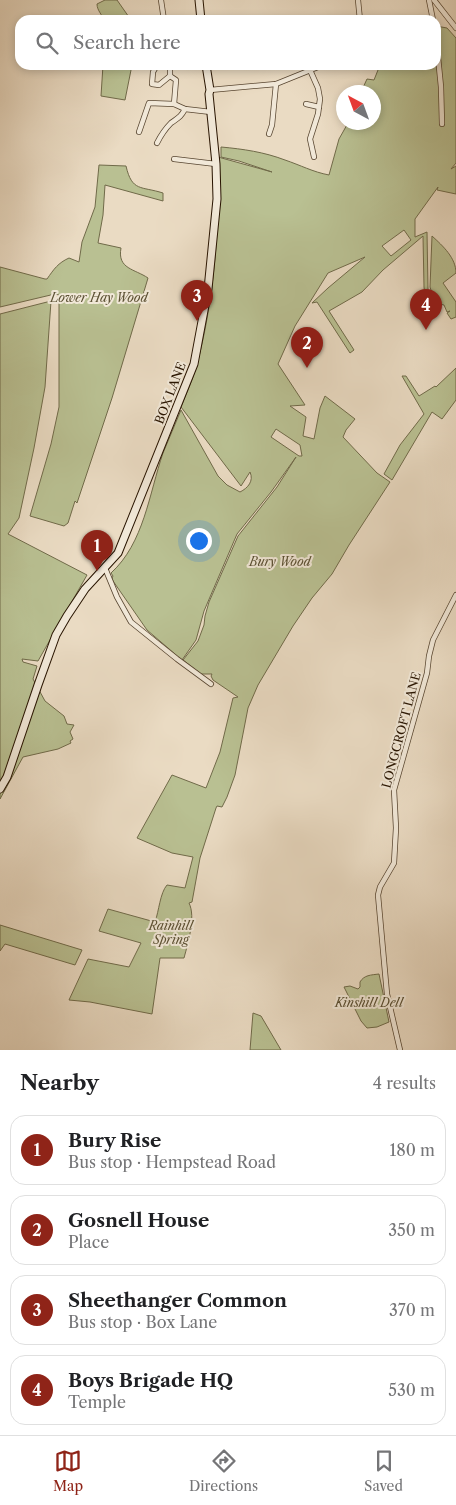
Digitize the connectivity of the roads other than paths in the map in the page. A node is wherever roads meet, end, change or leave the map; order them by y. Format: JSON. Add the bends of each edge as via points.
{"nodes":[{"id":1,"x":161,"y":0,"type":"edge"},
{"id":2,"x":199,"y":0,"type":"edge"},
{"id":3,"x":358,"y":0,"type":"edge"},
{"id":4,"x":428,"y":0,"type":"edge"},
{"id":5,"x":434,"y":0,"type":"edge"},
{"id":6,"x":163,"y":15,"type":"edge"},
{"id":7,"x":201,"y":15,"type":"edge"},
{"id":8,"x":360,"y":15,"type":"edge"},
{"id":9,"x":431,"y":15,"type":"edge"},
{"id":10,"x":456,"y":28,"type":"edge"},
{"id":11,"x":154,"y":70,"type":"edge"},
{"id":12,"x":170,"y":70,"type":"edge"},
{"id":13,"x":207,"y":70,"type":"edge"},
{"id":14,"x":310,"y":70,"type":"joint"},
{"id":15,"x":439,"y":70,"type":"edge"},
{"id":16,"x":170,"y":76,"type":"junction"},
{"id":17,"x":276,"y":84,"type":"junction"},
{"id":18,"x":210,"y":90,"type":"junction"},
{"id":19,"x":174,"y":104,"type":"junction"},
{"id":20,"x":306,"y":104,"type":"dead end"},
{"id":21,"x":319,"y":107,"type":"junction"},
{"id":22,"x":186,"y":109,"type":"junction"},
{"id":23,"x":210,"y":112,"type":"junction"},
{"id":24,"x":442,"y":124,"type":"dead end"},
{"id":25,"x":139,"y":132,"type":"dead end"},
{"id":26,"x":269,"y":134,"type":"dead end"},
{"id":27,"x":157,"y":143,"type":"dead end"},
{"id":28,"x":314,"y":157,"type":"dead end"},
{"id":29,"x":174,"y":159,"type":"dead end"},
{"id":30,"x":216,"y":164,"type":"junction"},
{"id":31,"x":106,"y":568,"type":"junction"},
{"id":32,"x":456,"y":595,"type":"edge"},
{"id":33,"x":211,"y":684,"type":"dead end"},
{"id":34,"x":0,"y":789,"type":"edge"},
{"id":35,"x":400,"y":1050,"type":"edge"}],
"edges":[{"from":1,"to":6,"type":"street"},
{"from":2,"to":7,"type":"main road"},
{"from":3,"to":8,"type":"street"},
{"from":4,"to":9,"type":"street"},
{"from":5,"to":10,"type":"street"},
{"from":11,"to":16,"type":"street","via":[[152,84],[159,85]]},
{"from":12,"to":16,"type":"street"},
{"from":13,"to":18,"type":"main road","name":"BOX LANE"},
{"from":14,"to":17,"type":"street"},
{"from":14,"to":21,"type":"street","via":[[318,88]]},
{"from":15,"to":24,"type":"street"},
{"from":16,"to":19,"type":"street","via":[[176,80]]},
{"from":17,"to":18,"type":"street"},
{"from":17,"to":26,"type":"street"},
{"from":18,"to":23,"type":"main road","name":"BOX LANE"},
{"from":19,"to":22,"type":"street"},
{"from":19,"to":25,"type":"street","via":[[149,103]]},
{"from":20,"to":21,"type":"street"},
{"from":21,"to":28,"type":"street","via":[[310,139]]},
{"from":22,"to":23,"type":"street"},
{"from":22,"to":27,"type":"street","via":[[162,133]]},
{"from":23,"to":30,"type":"main road","name":"BOX LANE"},
{"from":29,"to":30,"type":"street"},
{"from":30,"to":31,"type":"main road","name":"BOX LANE","via":[[215,228],[194,364],[118,553]]},
{"from":31,"to":33,"type":"street","via":[[131,622]]},
{"from":31,"to":34,"type":"main road","name":"BOX LANE","via":[[85,589],[56,635]]},
{"from":32,"to":35,"type":"street","name":"LONGCROFT LANE","via":[[433,640],[394,790],[394,864],[378,896],[387,994]]}]}
